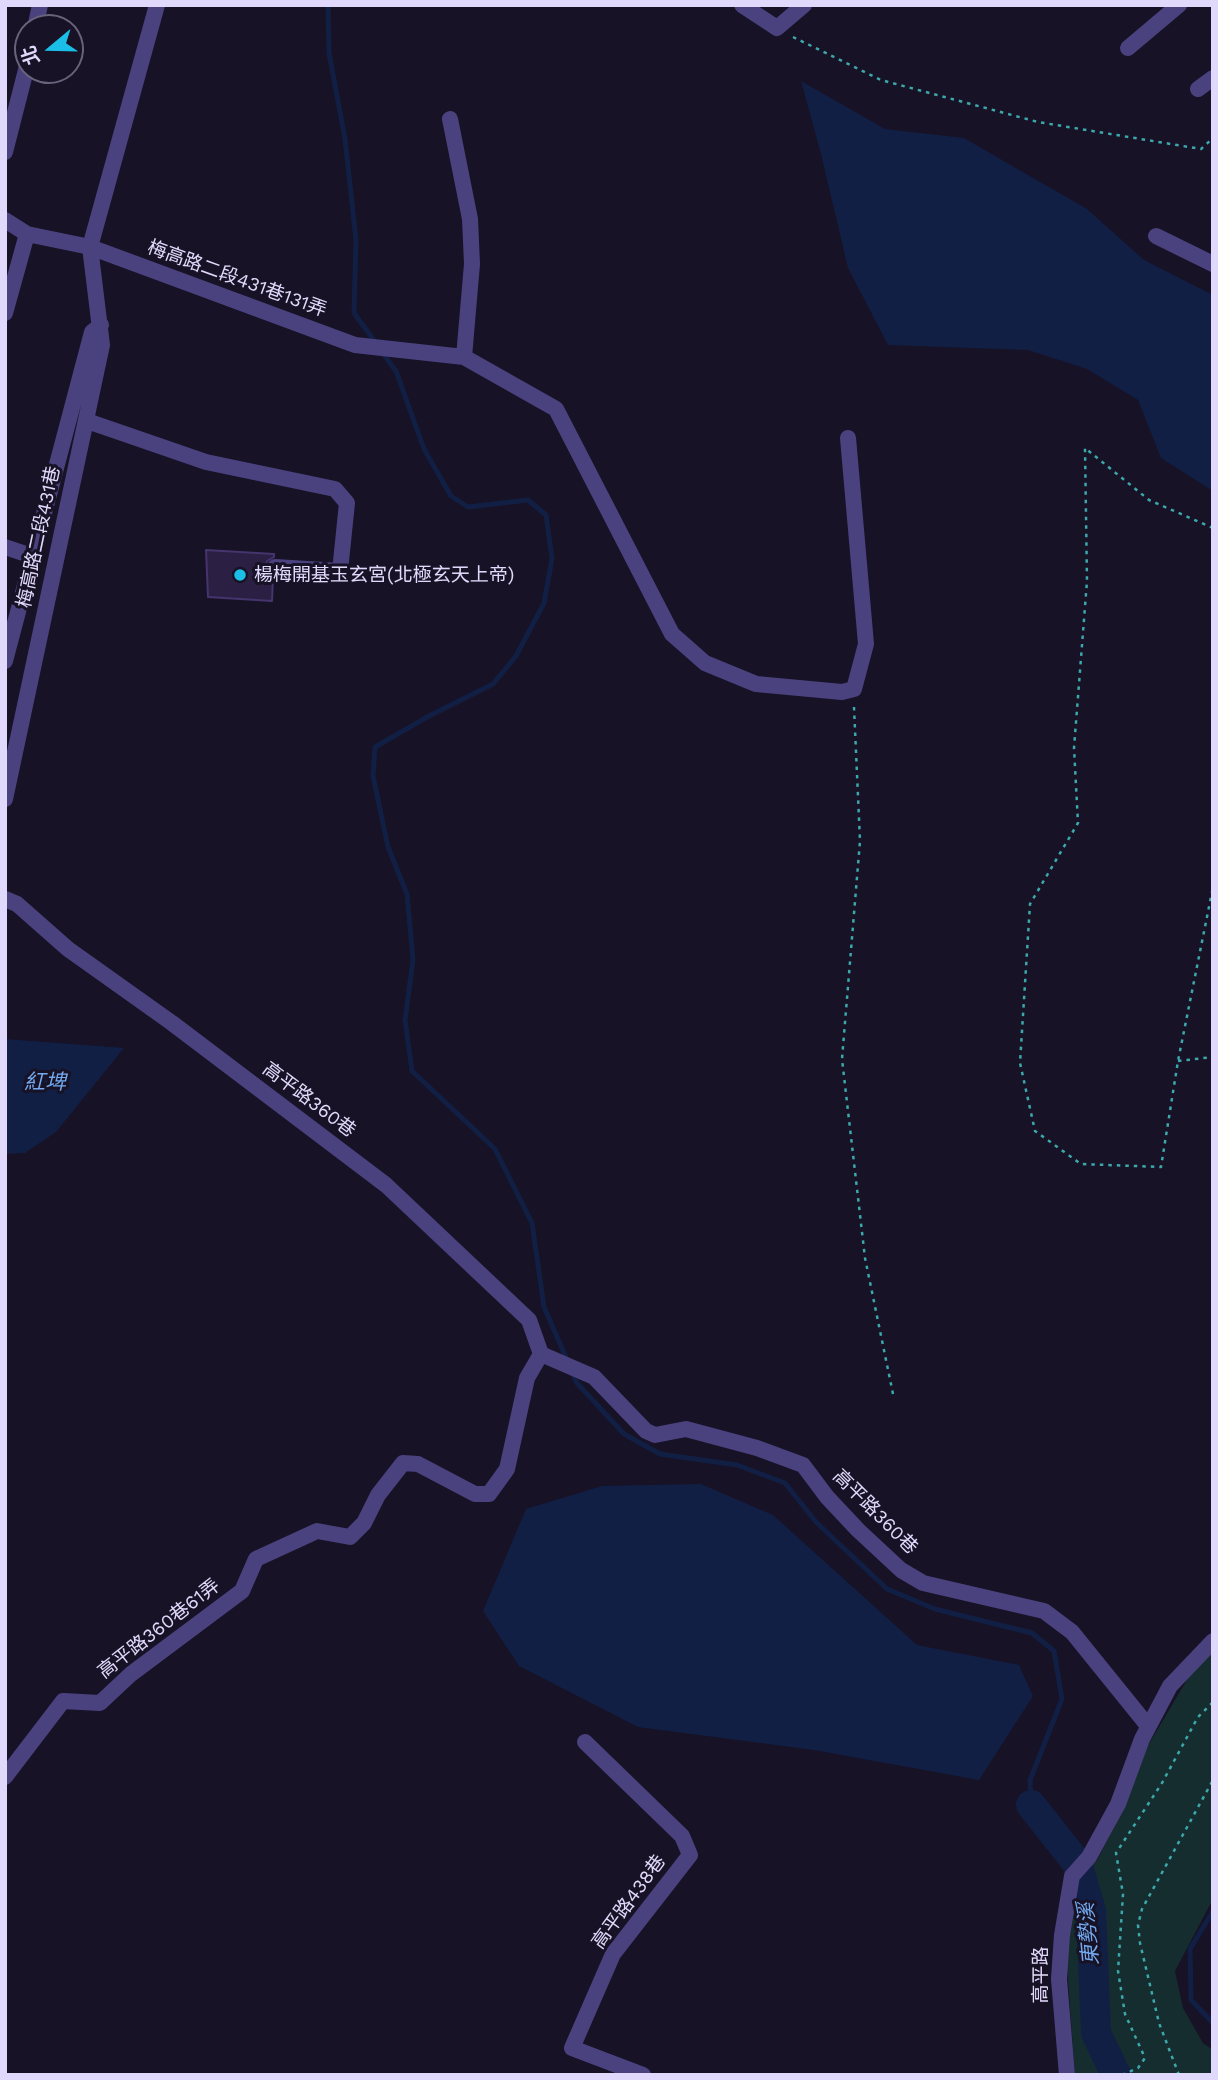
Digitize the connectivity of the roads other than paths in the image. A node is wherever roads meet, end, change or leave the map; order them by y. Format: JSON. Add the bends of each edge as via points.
{"nodes":[{"id":1,"x":157,"y":5,"type":"edge"},
{"id":2,"x":742,"y":5,"type":"edge"},
{"id":3,"x":804,"y":5,"type":"edge"},
{"id":4,"x":1179,"y":5,"type":"edge"},
{"id":5,"x":1128,"y":48,"type":"dead end"},
{"id":6,"x":1213,"y":78,"type":"edge"},
{"id":7,"x":22,"y":84,"type":"edge"},
{"id":8,"x":1198,"y":89,"type":"dead end"},
{"id":9,"x":450,"y":119,"type":"dead end"},
{"id":10,"x":5,"y":152,"type":"edge"},
{"id":11,"x":5,"y":220,"type":"edge"},
{"id":12,"x":27,"y":234,"type":"junction"},
{"id":13,"x":1156,"y":236,"type":"dead end"},
{"id":14,"x":90,"y":247,"type":"junction"},
{"id":15,"x":1213,"y":264,"type":"edge"},
{"id":16,"x":5,"y":313,"type":"edge"},
{"id":17,"x":101,"y":325,"type":"junction"},
{"id":18,"x":464,"y":357,"type":"junction"},
{"id":19,"x":87,"y":421,"type":"junction"},
{"id":20,"x":848,"y":438,"type":"dead end"},
{"id":21,"x":5,"y":547,"type":"edge"},
{"id":22,"x":32,"y":556,"type":"junction"},
{"id":23,"x":275,"y":567,"type":"dead end"},
{"id":24,"x":5,"y":661,"type":"edge"},
{"id":25,"x":5,"y":799,"type":"edge"},
{"id":26,"x":5,"y":899,"type":"edge"},
{"id":27,"x":541,"y":1354,"type":"junction"},
{"id":28,"x":1213,"y":1642,"type":"edge"},
{"id":29,"x":1148,"y":1726,"type":"junction"},
{"id":30,"x":585,"y":1742,"type":"dead end"},
{"id":31,"x":5,"y":1777,"type":"edge"},
{"id":32,"x":643,"y":2075,"type":"edge"},
{"id":33,"x":1067,"y":2075,"type":"edge"}],
"edges":[{"from":1,"to":14,"type":"street","name":"梅高路二段431巷"},
{"from":2,"to":3,"type":"street","via":[[776,28]]},
{"from":4,"to":5,"type":"street"},
{"from":6,"to":8,"type":"street"},
{"from":7,"to":10,"type":"street"},
{"from":9,"to":18,"type":"street","via":[[470,219],[472,264]]},
{"from":11,"to":12,"type":"street"},
{"from":12,"to":14,"type":"street","name":"梅高路二段431巷131弄"},
{"from":12,"to":16,"type":"street"},
{"from":13,"to":15,"type":"street"},
{"from":14,"to":17,"type":"street","name":"梅高路二段431巷"},
{"from":14,"to":18,"type":"street","name":"梅高路二段431巷131弄","via":[[355,345]]},
{"from":17,"to":19,"type":"street","name":"梅高路二段431巷","via":[[102,345]]},
{"from":17,"to":22,"type":"street","name":"梅高路二段431巷","via":[[92,332]]},
{"from":18,"to":20,"type":"street","via":[[556,408],[672,634],[705,663],[756,684],[854,690],[866,644]]},
{"from":19,"to":23,"type":"street","via":[[206,462],[335,489],[347,503],[340,571]]},
{"from":19,"to":25,"type":"street","name":"梅高路二段431巷"},
{"from":21,"to":22,"type":"street"},
{"from":22,"to":24,"type":"street","name":"梅高路二段431巷"},
{"from":26,"to":27,"type":"street","name":"高平路360巷","via":[[386,1185],[529,1320]]},
{"from":27,"to":29,"type":"street","name":"高平路360巷","via":[[594,1377],[646,1432],[655,1435],[686,1429],[803,1465],[858,1530],[901,1570],[923,1583],[1044,1611],[1072,1632]]},
{"from":27,"to":31,"type":"street","name":"高平路360巷61弄","via":[[527,1378],[506,1469],[489,1494],[475,1494],[418,1464],[403,1463],[350,1537],[317,1531],[256,1559],[242,1591],[131,1674],[100,1703],[63,1701]]},
{"from":28,"to":29,"type":"street","via":[[1170,1686]]},
{"from":29,"to":33,"type":"street","name":"高平路","via":[[1118,1804],[1089,1857],[1072,1876],[1059,1979]]},
{"from":30,"to":32,"type":"street","name":"高平路438巷","via":[[682,1836],[690,1855],[613,1954],[572,2048]]}]}
